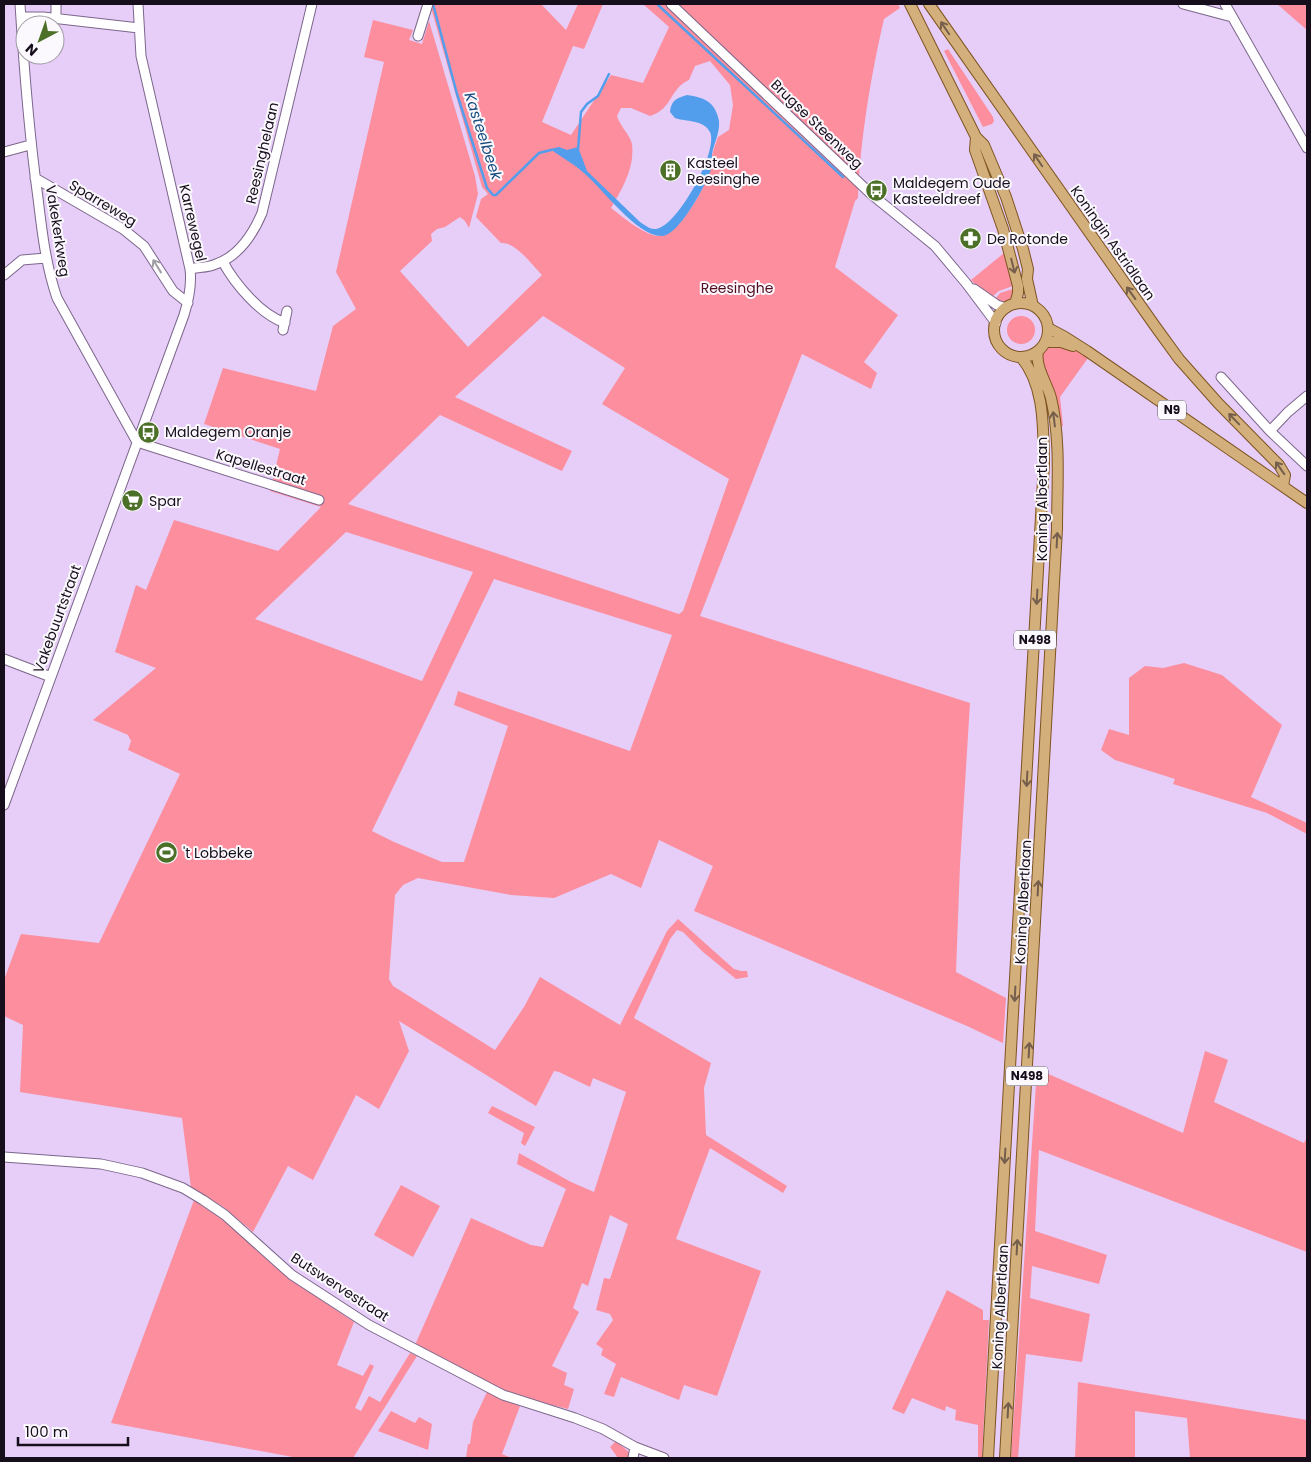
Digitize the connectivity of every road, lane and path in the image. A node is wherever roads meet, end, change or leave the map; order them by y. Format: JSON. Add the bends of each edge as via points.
{"nodes":[{"id":1,"x":138,"y":4,"type":"edge"},
{"id":2,"x":308,"y":4,"type":"edge"},
{"id":3,"x":428,"y":4,"type":"edge"},
{"id":4,"x":671,"y":4,"type":"edge"},
{"id":5,"x":910,"y":4,"type":"edge"},
{"id":6,"x":929,"y":4,"type":"edge"},
{"id":7,"x":1183,"y":4,"type":"edge"},
{"id":8,"x":1225,"y":4,"type":"edge"},
{"id":9,"x":1232,"y":17,"type":"junction"},
{"id":10,"x":65,"y":19,"type":"edge"},
{"id":11,"x":139,"y":28,"type":"junction"},
{"id":12,"x":418,"y":36,"type":"dead end"},
{"id":13,"x":24,"y":65,"type":"edge"},
{"id":14,"x":976,"y":137,"type":"junction"},
{"id":15,"x":30,"y":145,"type":"junction"},
{"id":16,"x":1307,"y":148,"type":"edge"},
{"id":17,"x":4,"y":152,"type":"edge"},
{"id":18,"x":35,"y":178,"type":"junction"},
{"id":19,"x":46,"y":258,"type":"junction"},
{"id":20,"x":223,"y":262,"type":"junction"},
{"id":21,"x":190,"y":269,"type":"junction"},
{"id":22,"x":5,"y":274,"type":"edge"},
{"id":23,"x":966,"y":283,"type":"junction"},
{"id":24,"x":4,"y":285,"type":"edge"},
{"id":25,"x":188,"y":302,"type":"junction"},
{"id":26,"x":1010,"y":306,"type":"junction"},
{"id":27,"x":1033,"y":306,"type":"junction"},
{"id":28,"x":287,"y":311,"type":"dead end"},
{"id":29,"x":996,"y":323,"type":"junction"},
{"id":30,"x":1048,"y":328,"type":"junction"},
{"id":31,"x":1042,"y":346,"type":"junction"},
{"id":32,"x":1087,"y":351,"type":"junction"},
{"id":33,"x":1021,"y":357,"type":"junction"},
{"id":34,"x":1221,"y":377,"type":"dead end"},
{"id":35,"x":1307,"y":396,"type":"edge"},
{"id":36,"x":1270,"y":431,"type":"junction"},
{"id":37,"x":137,"y":442,"type":"junction"},
{"id":38,"x":1307,"y":466,"type":"edge"},
{"id":39,"x":1283,"y":486,"type":"junction"},
{"id":40,"x":319,"y":500,"type":"dead end"},
{"id":41,"x":1307,"y":502,"type":"edge"},
{"id":42,"x":4,"y":659,"type":"edge"},
{"id":43,"x":51,"y":677,"type":"junction"},
{"id":44,"x":4,"y":805,"type":"edge"},
{"id":45,"x":4,"y":1157,"type":"edge"},
{"id":46,"x":635,"y":1447,"type":"junction"},
{"id":47,"x":633,"y":1458,"type":"edge"},
{"id":48,"x":664,"y":1458,"type":"edge"},
{"id":49,"x":988,"y":1458,"type":"edge"},
{"id":50,"x":1005,"y":1458,"type":"edge"}],
"edges":[{"from":1,"to":11,"type":"street","name":"Karrewegel"},
{"from":2,"to":20,"type":"street","name":"Reesinghelaan","via":[[262,213],[248,239]]},
{"from":3,"to":12,"type":"street"},
{"from":4,"to":23,"type":"street","name":"Brugse Steenweg","via":[[871,194],[936,246]]},
{"from":5,"to":14,"type":"main road"},
{"from":39,"to":6,"type":"main road","name":"Koningin Astridlaan","one_way":true,"via":[[1285,475],[1279,464],[1218,403],[1170,346]]},
{"from":7,"to":9,"type":"street"},
{"from":8,"to":9,"type":"street"},
{"from":9,"to":16,"type":"street"},
{"from":10,"to":11,"type":"street"},
{"from":11,"to":21,"type":"street","name":"Karrewegel","via":[[143,65]]},
{"from":13,"to":15,"type":"street","name":"Vakekerkweg"},
{"from":14,"to":26,"type":"main road","one_way":true,"via":[[975,150],[1003,228],[1018,286],[1018,294]]},
{"from":14,"to":27,"type":"main road","via":[[984,145],[1006,198],[1023,249]]},
{"from":15,"to":17,"type":"street"},
{"from":15,"to":18,"type":"street","name":"Vakekerkweg"},
{"from":18,"to":19,"type":"street","name":"Vakekerkweg"},
{"from":25,"to":18,"type":"street","name":"Sparreweg","one_way":true,"via":[[173,291],[144,246],[130,234]]},
{"from":19,"to":22,"type":"street","via":[[22,260]]},
{"from":19,"to":37,"type":"street","name":"Vakekerkweg","via":[[57,298]]},
{"from":20,"to":21,"type":"street","name":"Reesinghelaan"},
{"from":20,"to":28,"type":"street","name":"Karrewegel","via":[[266,314],[284,327]]},
{"from":21,"to":25,"type":"street","name":"Karrewegel"},
{"from":22,"to":24,"type":"street"},
{"from":23,"to":26,"type":"street","name":"Brugse Steenweg","via":[[997,305]]},
{"from":23,"to":29,"type":"street","name":"Brugse Steenweg"},
{"from":25,"to":37,"type":"street","name":"Karrewegel"},
{"from":26,"to":27,"type":"main road","name":"Brugse Steenweg"},
{"from":26,"to":29,"type":"main road"},
{"from":27,"to":30,"type":"main road","via":[[1044,316]]},
{"from":29,"to":33,"type":"main road","name":"Brugse Steenweg","via":[[998,343],[1008,353]]},
{"from":30,"to":31,"type":"main road"},
{"from":30,"to":32,"type":"main road","number":"N9"},
{"from":31,"to":32,"type":"main road","number":"N9","via":[[1061,342]]},
{"from":31,"to":33,"type":"main road","via":[[1033,354]]},
{"from":50,"to":31,"type":"main road","name":"Koning Albertlaan","number":"N498","one_way":true,"via":[[1057,529],[1055,431],[1051,398],[1038,361]]},
{"from":32,"to":39,"type":"main road","number":"N9"},
{"from":33,"to":49,"type":"main road","name":"Koning Albertlaan","number":"N498","one_way":true,"via":[[1029,369],[1041,403],[1044,463]]},
{"from":34,"to":36,"type":"street"},
{"from":35,"to":36,"type":"street"},
{"from":36,"to":38,"type":"street"},
{"from":37,"to":40,"type":"street","name":"Kapellestraat"},
{"from":37,"to":43,"type":"street","name":"Vakebuurtstraat"},
{"from":39,"to":41,"type":"main road","number":"N9"},
{"from":42,"to":43,"type":"street"},
{"from":43,"to":44,"type":"street","name":"Vakebuurtstraat"},
{"from":45,"to":46,"type":"street","name":"Butswervestraat","via":[[101,1164],[142,1173],[183,1188],[224,1215],[292,1275],[369,1325],[503,1395],[576,1418]]},
{"from":46,"to":47,"type":"street"},
{"from":46,"to":48,"type":"street","name":"Butswervestraat"}]}
